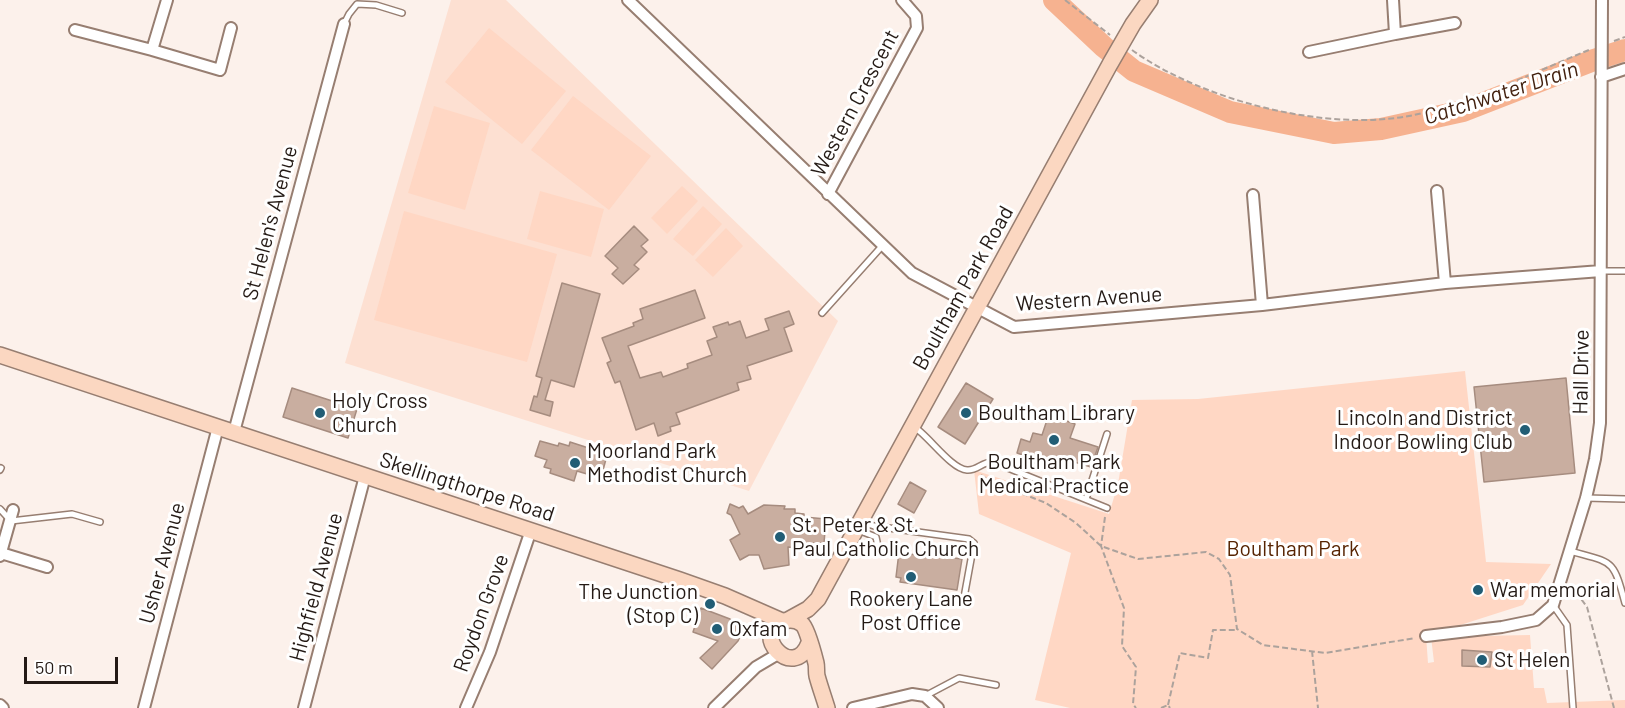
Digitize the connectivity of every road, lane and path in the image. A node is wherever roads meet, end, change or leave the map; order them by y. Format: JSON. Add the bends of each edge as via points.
{"nodes":[{"id":1,"x":167,"y":0,"type":"edge"},
{"id":2,"x":628,"y":0,"type":"edge"},
{"id":3,"x":902,"y":0,"type":"edge"},
{"id":4,"x":1065,"y":0,"type":"edge"},
{"id":5,"x":1150,"y":0,"type":"edge"},
{"id":6,"x":1392,"y":0,"type":"edge"},
{"id":7,"x":1602,"y":0,"type":"edge"},
{"id":8,"x":402,"y":13,"type":"dead end"},
{"id":9,"x":1455,"y":23,"type":"dead end"},
{"id":10,"x":344,"y":24,"type":"joint"},
{"id":11,"x":231,"y":28,"type":"dead end"},
{"id":12,"x":75,"y":30,"type":"dead end"},
{"id":13,"x":1395,"y":34,"type":"junction"},
{"id":14,"x":1121,"y":44,"type":"junction"},
{"id":15,"x":1602,"y":48,"type":"junction"},
{"id":16,"x":152,"y":50,"type":"junction"},
{"id":17,"x":1309,"y":52,"type":"dead end"},
{"id":18,"x":1625,"y":69,"type":"edge"},
{"id":19,"x":1601,"y":72,"type":"junction"},
{"id":20,"x":1437,"y":191,"type":"dead end"},
{"id":21,"x":828,"y":194,"type":"junction"},
{"id":22,"x":1253,"y":195,"type":"dead end"},
{"id":23,"x":883,"y":245,"type":"junction"},
{"id":24,"x":1601,"y":271,"type":"junction"},
{"id":25,"x":1625,"y":272,"type":"edge"},
{"id":26,"x":1445,"y":283,"type":"junction"},
{"id":27,"x":1262,"y":305,"type":"junction"},
{"id":28,"x":975,"y":308,"type":"junction"},
{"id":29,"x":822,"y":313,"type":"dead end"},
{"id":30,"x":0,"y":355,"type":"edge"},
{"id":31,"x":912,"y":425,"type":"junction"},
{"id":32,"x":218,"y":427,"type":"junction"},
{"id":33,"x":234,"y":432,"type":"junction"},
{"id":34,"x":1107,"y":434,"type":"dead end"},
{"id":35,"x":974,"y":470,"type":"junction"},
{"id":36,"x":365,"y":476,"type":"junction"},
{"id":37,"x":1586,"y":498,"type":"junction"},
{"id":38,"x":1086,"y":499,"type":"junction"},
{"id":39,"x":1625,"y":499,"type":"edge"},
{"id":40,"x":1107,"y":508,"type":"dead end"},
{"id":41,"x":0,"y":509,"type":"edge"},
{"id":42,"x":12,"y":515,"type":"junction"},
{"id":43,"x":1105,"y":517,"type":"dead end"},
{"id":44,"x":100,"y":522,"type":"dead end"},
{"id":45,"x":859,"y":526,"type":"junction"},
{"id":46,"x":531,"y":530,"type":"junction"},
{"id":47,"x":1101,"y":546,"type":"junction"},
{"id":48,"x":879,"y":551,"type":"dead end"},
{"id":49,"x":1569,"y":551,"type":"junction"},
{"id":50,"x":1,"y":554,"type":"edge"},
{"id":51,"x":47,"y":567,"type":"dead end"},
{"id":52,"x":1562,"y":573,"type":"junction"},
{"id":53,"x":818,"y":598,"type":"junction"},
{"id":54,"x":963,"y":603,"type":"dead end"},
{"id":55,"x":1625,"y":603,"type":"edge"},
{"id":56,"x":1553,"y":605,"type":"junction"},
{"id":57,"x":778,"y":628,"type":"junction"},
{"id":58,"x":1238,"y":630,"type":"junction"},
{"id":59,"x":808,"y":636,"type":"junction"},
{"id":60,"x":1426,"y":636,"type":"joint"},
{"id":61,"x":1312,"y":651,"type":"junction"},
{"id":62,"x":785,"y":656,"type":"junction"},
{"id":63,"x":756,"y":668,"type":"junction"},
{"id":64,"x":816,"y":673,"type":"junction"},
{"id":65,"x":996,"y":685,"type":"dead end"},
{"id":66,"x":926,"y":696,"type":"junction"},
{"id":67,"x":1169,"y":707,"type":"edge"},
{"id":68,"x":144,"y":708,"type":"edge"},
{"id":69,"x":304,"y":708,"type":"edge"},
{"id":70,"x":466,"y":708,"type":"edge"},
{"id":71,"x":714,"y":708,"type":"edge"},
{"id":72,"x":827,"y":708,"type":"edge"},
{"id":73,"x":853,"y":708,"type":"edge"},
{"id":74,"x":939,"y":708,"type":"edge"},
{"id":75,"x":1136,"y":708,"type":"edge"},
{"id":76,"x":1161,"y":708,"type":"edge"},
{"id":77,"x":1318,"y":708,"type":"edge"},
{"id":78,"x":1573,"y":708,"type":"edge"},
{"id":79,"x":1614,"y":708,"type":"edge"}],
"edges":[{"from":1,"to":16,"type":"street"},
{"from":2,"to":21,"type":"street","name":"Western Avenue"},
{"from":3,"to":21,"type":"street","name":"Western Crescent","via":[[916,16],[917,28]]},
{"from":4,"to":14,"type":"path"},
{"from":5,"to":14,"type":"street","name":"Boultham Park Road"},
{"from":6,"to":13,"type":"street"},
{"from":7,"to":15,"type":"street","name":"Hall Drive"},
{"from":8,"to":10,"type":"lane","via":[[357,4]]},
{"from":9,"to":13,"type":"street"},
{"from":10,"to":33,"type":"street","name":"St Helen's Avenue"},
{"from":11,"to":16,"type":"street","via":[[220,70]]},
{"from":12,"to":16,"type":"street"},
{"from":13,"to":17,"type":"street"},
{"from":14,"to":15,"type":"path","via":[[1185,80],[1224,94],[1276,111],[1341,121],[1414,115]]},
{"from":14,"to":28,"type":"street","name":"Boultham Park Road"},
{"from":15,"to":19,"type":"street","name":"Hall Drive"},
{"from":18,"to":19,"type":"street"},
{"from":19,"to":24,"type":"street","name":"Hall Drive"},
{"from":20,"to":26,"type":"street"},
{"from":21,"to":23,"type":"street","name":"Western Avenue"},
{"from":22,"to":27,"type":"street"},
{"from":23,"to":28,"type":"street","name":"Western Avenue","via":[[921,280]]},
{"from":23,"to":29,"type":"lane"},
{"from":24,"to":25,"type":"lane"},
{"from":24,"to":26,"type":"street","name":"Western Avenue"},
{"from":24,"to":37,"type":"street","name":"Hall Drive","via":[[1600,423]]},
{"from":26,"to":27,"type":"street","name":"Western Avenue"},
{"from":27,"to":28,"type":"street","name":"Western Avenue","via":[[1014,327]]},
{"from":28,"to":31,"type":"street","name":"Boultham Park Road"},
{"from":30,"to":32,"type":"street","name":"Skellingthorpe Road"},
{"from":31,"to":35,"type":"lane","via":[[958,467]]},
{"from":31,"to":45,"type":"street","name":"Boultham Park Road"},
{"from":32,"to":33,"type":"street","name":"Skellingthorpe Road"},
{"from":32,"to":68,"type":"street","name":"Usher Avenue"},
{"from":33,"to":36,"type":"street","name":"Skellingthorpe Road"},
{"from":34,"to":38,"type":"lane"},
{"from":35,"to":38,"type":"lane","via":[[993,462]]},
{"from":35,"to":47,"type":"path","via":[[990,482],[1046,502]]},
{"from":36,"to":46,"type":"street","name":"Skellingthorpe Road"},
{"from":36,"to":69,"type":"street","name":"Highfield Avenue"},
{"from":37,"to":39,"type":"lane"},
{"from":37,"to":49,"type":"street","name":"Hall Drive"},
{"from":38,"to":40,"type":"lane"},
{"from":41,"to":42,"type":"lane"},
{"from":42,"to":44,"type":"lane","via":[[72,513]]},
{"from":42,"to":50,"type":"street"},
{"from":43,"to":47,"type":"path"},
{"from":45,"to":48,"type":"lane","via":[[876,537]]},
{"from":45,"to":53,"type":"street","name":"Boultham Park Road"},
{"from":45,"to":54,"type":"lane","via":[[969,539],[974,543]]},
{"from":46,"to":57,"type":"street","name":"Skellingthorpe Road","via":[[681,577],[749,606]]},
{"from":46,"to":70,"type":"street","name":"Roydon Grove","via":[[490,652]]},
{"from":47,"to":58,"type":"path","via":[[1138,560],[1206,552],[1219,559],[1230,575]]},
{"from":47,"to":75,"type":"path","via":[[1124,608],[1122,646],[1136,667]]},
{"from":49,"to":52,"type":"street","name":"Hall Drive"},
{"from":49,"to":55,"type":"lane","via":[[1614,567]]},
{"from":50,"to":51,"type":"street"},
{"from":52,"to":56,"type":"street","name":"Hall Drive"},
{"from":52,"to":79,"type":"path","via":[[1587,607]]},
{"from":53,"to":57,"type":"street"},
{"from":53,"to":59,"type":"street"},
{"from":56,"to":60,"type":"street","via":[[1536,620]]},
{"from":56,"to":78,"type":"lane","via":[[1567,625]]},
{"from":57,"to":59,"type":"street","via":[[799,622]]},
{"from":57,"to":62,"type":"street","via":[[774,649]]},
{"from":57,"to":63,"type":"street"},
{"from":58,"to":61,"type":"path","via":[[1263,645]]},
{"from":58,"to":67,"type":"path","via":[[1213,630],[1208,658],[1180,653]]},
{"from":59,"to":62,"type":"street","via":[[803,653]]},
{"from":59,"to":64,"type":"street"},
{"from":60,"to":61,"type":"path","via":[[1324,653]]},
{"from":61,"to":77,"type":"path"},
{"from":62,"to":63,"type":"street"},
{"from":62,"to":64,"type":"street"},
{"from":63,"to":71,"type":"street"},
{"from":64,"to":72,"type":"street"},
{"from":65,"to":66,"type":"lane","via":[[959,678]]},
{"from":66,"to":73,"type":"street","via":[[912,694]]},
{"from":66,"to":74,"type":"street"},
{"from":67,"to":76,"type":"path"}]}
